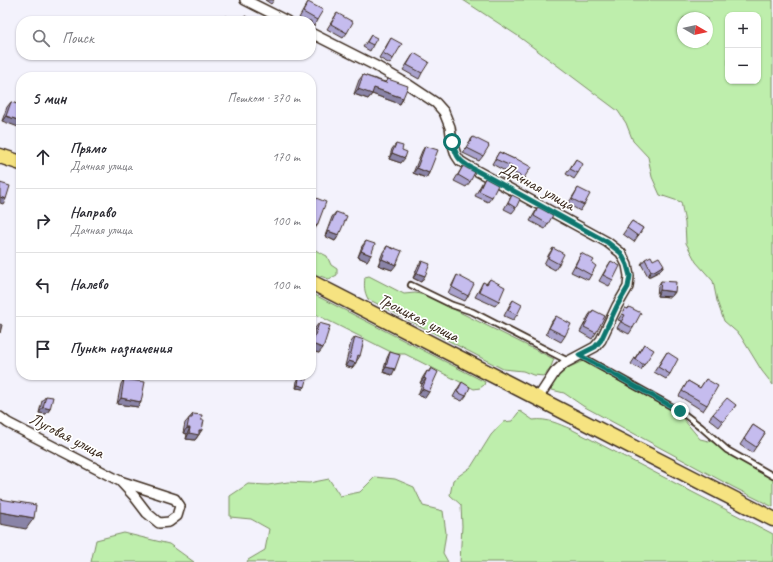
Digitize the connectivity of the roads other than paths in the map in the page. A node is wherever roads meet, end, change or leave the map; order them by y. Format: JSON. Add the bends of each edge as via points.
{"nodes":[{"id":1,"x":245,"y":0,"type":"edge"},
{"id":2,"x":277,"y":16,"type":"edge"},
{"id":3,"x":316,"y":36,"type":"edge"},
{"id":4,"x":0,"y":156,"type":"edge"},
{"id":5,"x":16,"y":161,"type":"edge"},
{"id":6,"x":316,"y":285,"type":"edge"},
{"id":7,"x":411,"y":285,"type":"dead end"},
{"id":8,"x":579,"y":355,"type":"junction"},
{"id":9,"x":568,"y":361,"type":"junction"},
{"id":10,"x":538,"y":398,"type":"junction"},
{"id":11,"x":0,"y":416,"type":"edge"},
{"id":12,"x":773,"y":476,"type":"edge"},
{"id":13,"x":120,"y":480,"type":"junction"},
{"id":14,"x":773,"y":519,"type":"edge"}],
"edges":[{"from":1,"to":2,"type":"street"},
{"from":3,"to":8,"type":"street","name":"Дачная улица","via":[[376,66],[436,102],[444,112],[450,127],[456,155],[468,166],[607,242],[621,253],[630,276],[628,287],[601,340],[595,347]]},
{"from":4,"to":5,"type":"main road"},
{"from":6,"to":10,"type":"main road","name":"Троицкая улица"},
{"from":7,"to":9,"type":"lane","via":[[473,312]]},
{"from":8,"to":9,"type":"street","name":"Дачная улица"},
{"from":8,"to":12,"type":"lane","via":[[680,411],[727,450]]},
{"from":9,"to":10,"type":"street","name":"Дачная улица","via":[[555,372]]},
{"from":10,"to":14,"type":"main road","name":"Троицкая улица"},
{"from":11,"to":13,"type":"street","name":"Луговая улица"},
{"from":13,"to":13,"type":"street","name":"Луговая улица","via":[[147,514],[159,523],[169,522],[177,516],[180,506],[176,499]]}]}
